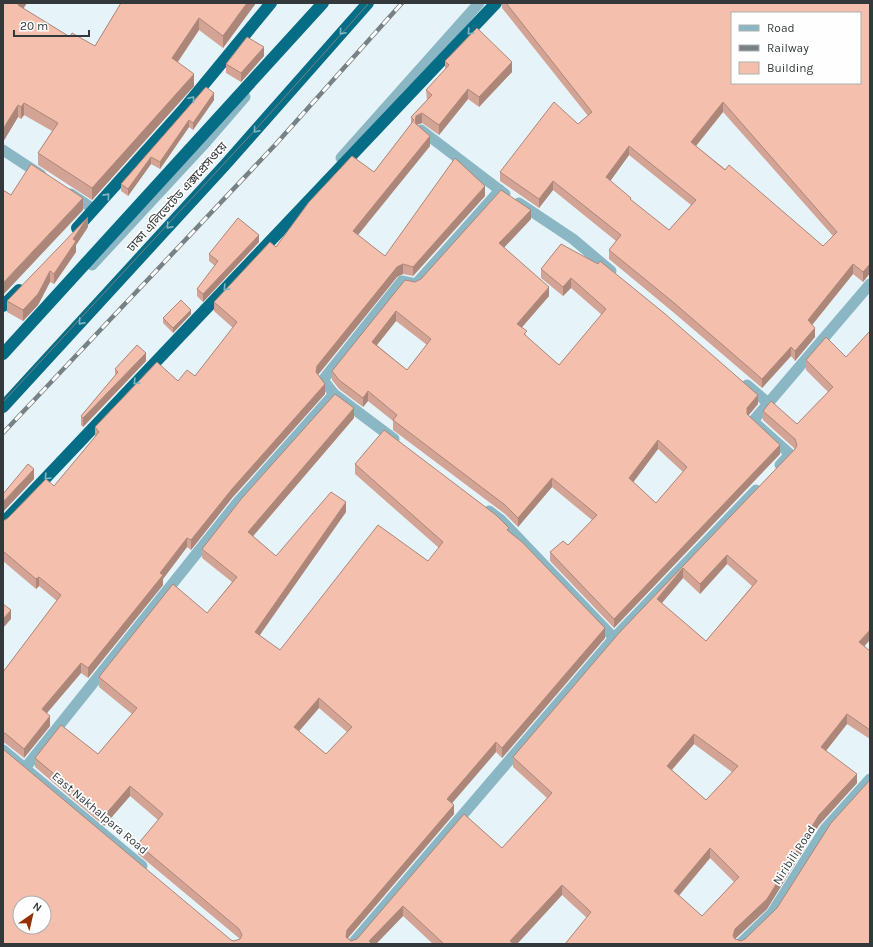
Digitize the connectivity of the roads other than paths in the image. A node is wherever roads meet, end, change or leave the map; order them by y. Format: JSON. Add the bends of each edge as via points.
{"nodes":[{"id":1,"x":271,"y":3,"type":"edge"},
{"id":2,"x":324,"y":3,"type":"edge"},
{"id":3,"x":368,"y":3,"type":"edge"},
{"id":4,"x":479,"y":3,"type":"edge"},
{"id":5,"x":496,"y":3,"type":"edge"},
{"id":6,"x":421,"y":130,"type":"edge"},
{"id":7,"x":3,"y":150,"type":"edge"},
{"id":8,"x":50,"y":180,"type":"edge"},
{"id":9,"x":63,"y":188,"type":"edge"},
{"id":10,"x":500,"y":190,"type":"junction"},
{"id":11,"x":89,"y":206,"type":"dead end"},
{"id":12,"x":67,"y":239,"type":"edge"},
{"id":13,"x":242,"y":270,"type":"edge"},
{"id":14,"x":30,"y":278,"type":"edge"},
{"id":15,"x":621,"y":278,"type":"edge"},
{"id":16,"x":870,"y":284,"type":"edge"},
{"id":17,"x":3,"y":306,"type":"edge"},
{"id":18,"x":3,"y":354,"type":"edge"},
{"id":19,"x":3,"y":360,"type":"edge"},
{"id":20,"x":738,"y":378,"type":"edge"},
{"id":21,"x":334,"y":394,"type":"junction"},
{"id":22,"x":768,"y":403,"type":"junction"},
{"id":23,"x":3,"y":408,"type":"edge"},
{"id":24,"x":402,"y":446,"type":"edge"},
{"id":25,"x":774,"y":472,"type":"edge"},
{"id":26,"x":763,"y":483,"type":"edge"},
{"id":27,"x":483,"y":506,"type":"edge"},
{"id":28,"x":3,"y":523,"type":"edge"},
{"id":29,"x":614,"y":638,"type":"junction"},
{"id":30,"x":4,"y":753,"type":"edge"},
{"id":31,"x":26,"y":768,"type":"junction"},
{"id":32,"x":870,"y":779,"type":"edge"},
{"id":33,"x":151,"y":873,"type":"edge"},
{"id":34,"x":352,"y":944,"type":"edge"},
{"id":35,"x":740,"y":944,"type":"edge"}],
"edges":[{"from":12,"to":1,"type":"highway","one_way":true,"via":[[182,111]]},
{"from":2,"to":18,"type":"highway","name":"ঢাকা এলিভেটেড এক্সপ্রেসওয়ে"},
{"from":2,"to":19,"type":"street","via":[[206,142]]},
{"from":3,"to":23,"type":"highway","name":"ঢাকা এলিভেটেড এক্সপ্রেসওয়ে","one_way":true,"via":[[225,165]]},
{"from":4,"to":13,"type":"street"},
{"from":5,"to":28,"type":"highway","one_way":true},
{"from":6,"to":10,"type":"street"},
{"from":7,"to":8,"type":"street"},
{"from":9,"to":11,"type":"street"},
{"from":10,"to":15,"type":"street","via":[[573,239]]},
{"from":10,"to":21,"type":"street","via":[[416,284],[402,281],[323,380]]},
{"from":14,"to":17,"type":"highway"},
{"from":16,"to":22,"type":"street"},
{"from":20,"to":22,"type":"street"},
{"from":21,"to":24,"type":"street"},
{"from":21,"to":31,"type":"street","via":[[237,502]]},
{"from":22,"to":25,"type":"street","via":[[754,421],[790,454]]},
{"from":26,"to":29,"type":"street"},
{"from":27,"to":29,"type":"street","via":[[501,520]]},
{"from":29,"to":34,"type":"street"},
{"from":30,"to":31,"type":"street","name":"East Nakhalpara Road"},
{"from":31,"to":33,"type":"street","name":"East Nakhalpara Road"},
{"from":32,"to":35,"type":"street","name":"Niribili Road","via":[[825,829],[772,914]]}]}
